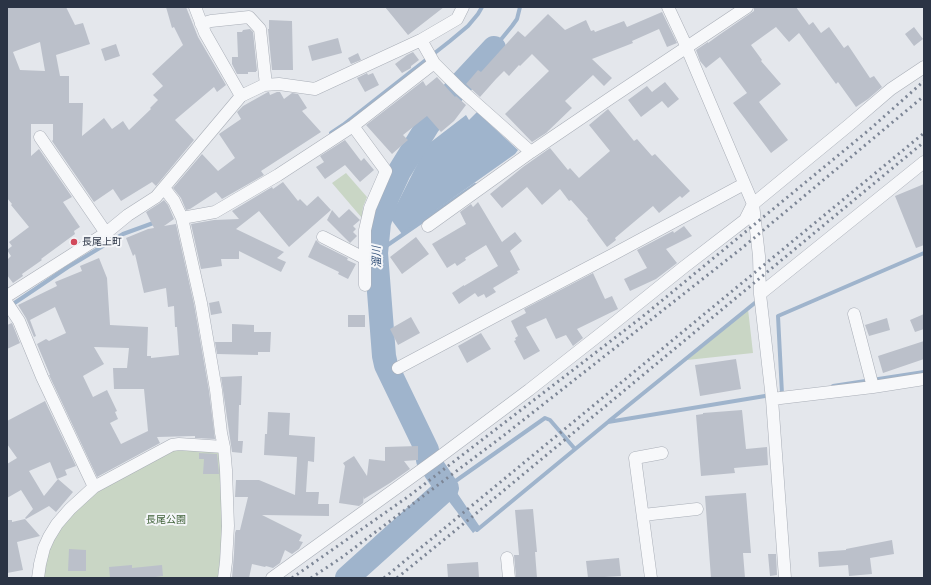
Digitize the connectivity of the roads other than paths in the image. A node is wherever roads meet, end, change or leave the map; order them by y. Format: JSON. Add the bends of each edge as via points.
{"nodes":[{"id":1,"x":195,"y":7,"type":"edge"},
{"id":2,"x":463,"y":7,"type":"edge"},
{"id":3,"x":668,"y":7,"type":"edge"},
{"id":4,"x":747,"y":7,"type":"edge"},
{"id":5,"x":202,"y":24,"type":"junction"},
{"id":6,"x":685,"y":43,"type":"junction"},
{"id":7,"x":424,"y":44,"type":"junction"},
{"id":8,"x":434,"y":63,"type":"junction"},
{"id":9,"x":924,"y":66,"type":"edge"},
{"id":10,"x":266,"y":85,"type":"junction"},
{"id":11,"x":241,"y":96,"type":"junction"},
{"id":12,"x":353,"y":126,"type":"junction"},
{"id":13,"x":40,"y":137,"type":"dead end"},
{"id":14,"x":531,"y":152,"type":"junction"},
{"id":15,"x":924,"y":162,"type":"edge"},
{"id":16,"x":744,"y":184,"type":"junction"},
{"id":17,"x":164,"y":188,"type":"junction"},
{"id":18,"x":753,"y":204,"type":"junction"},
{"id":19,"x":182,"y":217,"type":"junction"},
{"id":20,"x":428,"y":226,"type":"dead end"},
{"id":21,"x":106,"y":233,"type":"junction"},
{"id":22,"x":323,"y":237,"type":"dead end"},
{"id":23,"x":364,"y":258,"type":"junction"},
{"id":24,"x":365,"y":285,"type":"dead end"},
{"id":25,"x":760,"y":294,"type":"junction"},
{"id":26,"x":7,"y":296,"type":"edge"},
{"id":27,"x":7,"y":303,"type":"edge"},
{"id":28,"x":854,"y":314,"type":"dead end"},
{"id":29,"x":398,"y":368,"type":"dead end"},
{"id":30,"x":924,"y":379,"type":"edge"},
{"id":31,"x":872,"y":382,"type":"junction"},
{"id":32,"x":772,"y":399,"type":"junction"},
{"id":33,"x":224,"y":447,"type":"junction"},
{"id":34,"x":662,"y":453,"type":"dead end"},
{"id":35,"x":94,"y":487,"type":"junction"},
{"id":36,"x":697,"y":509,"type":"dead end"},
{"id":37,"x":642,"y":515,"type":"junction"},
{"id":38,"x":507,"y":558,"type":"dead end"},
{"id":39,"x":38,"y":578,"type":"edge"},
{"id":40,"x":224,"y":578,"type":"edge"},
{"id":41,"x":272,"y":578,"type":"edge"},
{"id":42,"x":509,"y":578,"type":"edge"},
{"id":43,"x":651,"y":578,"type":"edge"},
{"id":44,"x":785,"y":578,"type":"edge"}],
"edges":[{"from":1,"to":5,"type":"street"},
{"from":2,"to":7,"type":"street","via":[[457,19]]},
{"from":3,"to":6,"type":"street"},
{"from":4,"to":6,"type":"street"},
{"from":5,"to":10,"type":"street","via":[[249,17],[260,29]]},
{"from":5,"to":11,"type":"street"},
{"from":6,"to":14,"type":"street"},
{"from":6,"to":16,"type":"street"},
{"from":7,"to":8,"type":"street"},
{"from":7,"to":10,"type":"street","via":[[315,89],[279,84]]},
{"from":8,"to":12,"type":"street"},
{"from":8,"to":14,"type":"street"},
{"from":9,"to":18,"type":"street","via":[[891,89]]},
{"from":10,"to":11,"type":"street"},
{"from":11,"to":17,"type":"street"},
{"from":12,"to":19,"type":"street","via":[[215,212]]},
{"from":12,"to":23,"type":"street","via":[[386,171],[368,215]]},
{"from":13,"to":21,"type":"street"},
{"from":14,"to":20,"type":"street"},
{"from":15,"to":25,"type":"street"},
{"from":16,"to":18,"type":"street"},
{"from":16,"to":29,"type":"street"},
{"from":17,"to":19,"type":"street"},
{"from":17,"to":21,"type":"street","via":[[156,198]]},
{"from":18,"to":25,"type":"street"},
{"from":18,"to":41,"type":"street","via":[[745,220],[541,381]]},
{"from":19,"to":33,"type":"street","via":[[201,303]]},
{"from":21,"to":26,"type":"street"},
{"from":22,"to":23,"type":"street"},
{"from":23,"to":24,"type":"street"},
{"from":25,"to":32,"type":"street"},
{"from":27,"to":35,"type":"street","via":[[18,321]]},
{"from":28,"to":31,"type":"street"},
{"from":30,"to":31,"type":"street"},
{"from":31,"to":32,"type":"street"},
{"from":32,"to":44,"type":"street"},
{"from":33,"to":35,"type":"street","via":[[172,445]]},
{"from":33,"to":40,"type":"street","via":[[228,526]]},
{"from":34,"to":37,"type":"street","via":[[635,458]]},
{"from":35,"to":39,"type":"street","via":[[70,509],[49,537]]},
{"from":36,"to":37,"type":"street"},
{"from":37,"to":43,"type":"street"},
{"from":38,"to":42,"type":"street"}]}
